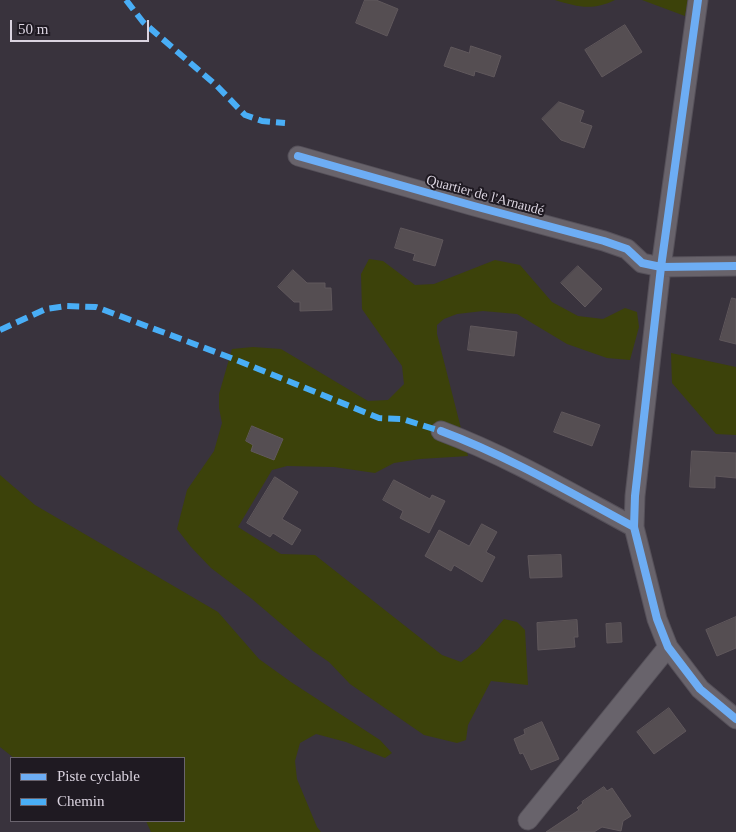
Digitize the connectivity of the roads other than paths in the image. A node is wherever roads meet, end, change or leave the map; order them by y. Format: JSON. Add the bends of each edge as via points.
{"nodes":[{"id":1,"x":698,"y":0,"type":"edge"},
{"id":2,"x":298,"y":156,"type":"dead end"},
{"id":3,"x":736,"y":266,"type":"edge"},
{"id":4,"x":662,"y":267,"type":"junction"},
{"id":5,"x":441,"y":431,"type":"dead end"},
{"id":6,"x":634,"y":527,"type":"junction"},
{"id":7,"x":668,"y":647,"type":"junction"},
{"id":8,"x":736,"y":719,"type":"edge"},
{"id":9,"x":528,"y":820,"type":"dead end"}],
"edges":[{"from":1,"to":4,"type":"street"},
{"from":2,"to":4,"type":"street","name":"Quartier de l'Arnaudé","via":[[604,240],[627,250],[642,263]]},
{"from":3,"to":4,"type":"street","name":"Quartier de l'Arnaudé"},
{"from":4,"to":6,"type":"street"},
{"from":5,"to":6,"type":"street","via":[[514,462]]},
{"from":6,"to":7,"type":"street","via":[[657,619]]},
{"from":7,"to":8,"type":"street","via":[[700,688]]},
{"from":7,"to":9,"type":"street"}]}
